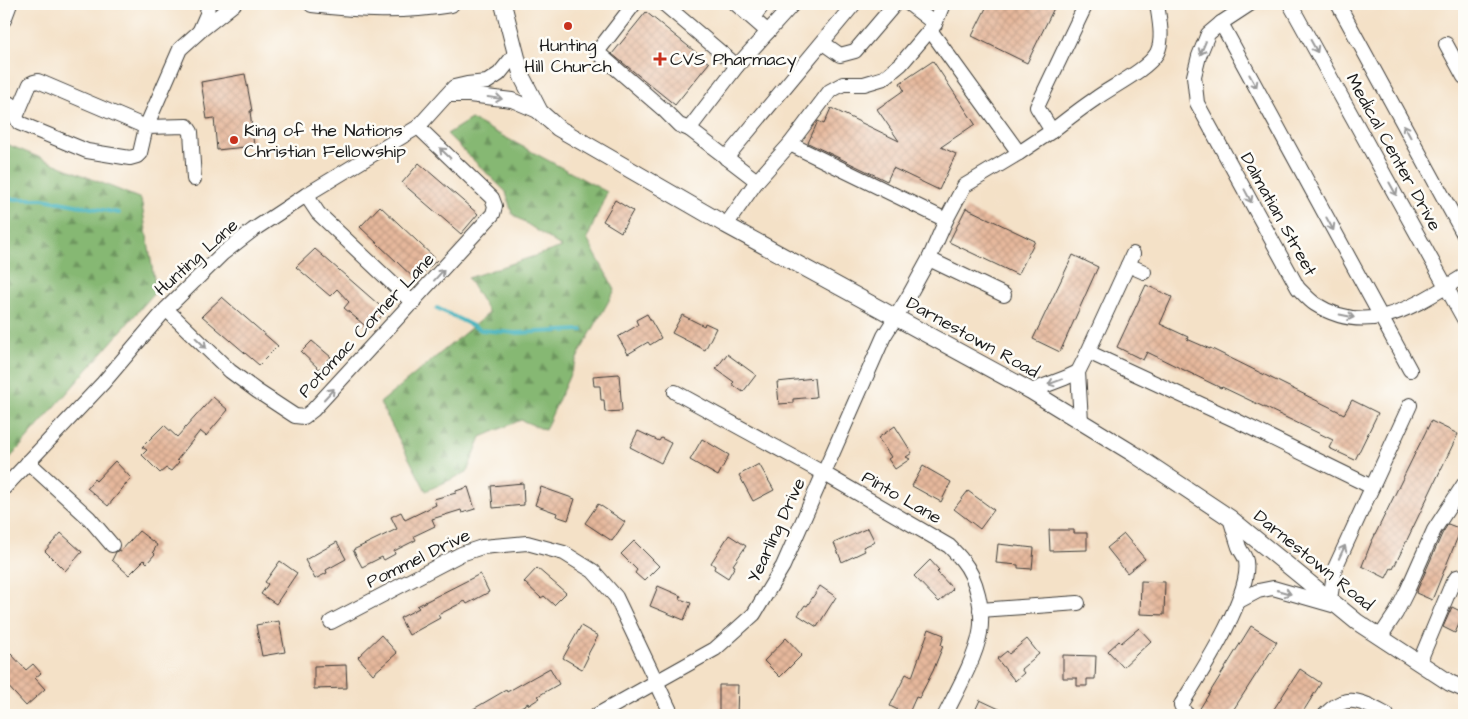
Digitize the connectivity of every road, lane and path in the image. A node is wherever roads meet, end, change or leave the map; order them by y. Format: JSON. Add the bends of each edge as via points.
{"nodes":[{"id":1,"x":10,"y":4,"type":"edge"},
{"id":2,"x":208,"y":4,"type":"edge"},
{"id":3,"x":234,"y":4,"type":"edge"},
{"id":4,"x":312,"y":4,"type":"edge"},
{"id":5,"x":451,"y":4,"type":"edge"},
{"id":6,"x":503,"y":4,"type":"edge"},
{"id":7,"x":634,"y":4,"type":"edge"},
{"id":8,"x":664,"y":4,"type":"edge"},
{"id":9,"x":736,"y":4,"type":"edge"},
{"id":10,"x":764,"y":4,"type":"edge"},
{"id":11,"x":793,"y":4,"type":"edge"},
{"id":12,"x":854,"y":4,"type":"edge"},
{"id":13,"x":895,"y":4,"type":"edge"},
{"id":14,"x":909,"y":4,"type":"edge"},
{"id":15,"x":943,"y":4,"type":"edge"},
{"id":16,"x":1086,"y":4,"type":"edge"},
{"id":17,"x":1157,"y":4,"type":"edge"},
{"id":18,"x":1250,"y":4,"type":"edge"},
{"id":19,"x":1290,"y":4,"type":"edge"},
{"id":20,"x":1338,"y":4,"type":"edge"},
{"id":21,"x":753,"y":18,"type":"junction"},
{"id":22,"x":4,"y":20,"type":"edge"},
{"id":23,"x":1221,"y":23,"type":"junction"},
{"id":24,"x":932,"y":27,"type":"junction"},
{"id":25,"x":200,"y":30,"type":"junction"},
{"id":26,"x":768,"y":32,"type":"junction"},
{"id":27,"x":823,"y":43,"type":"junction"},
{"id":28,"x":1446,"y":44,"type":"dead end"},
{"id":29,"x":515,"y":54,"type":"junction"},
{"id":30,"x":738,"y":66,"type":"junction"},
{"id":31,"x":1464,"y":76,"type":"edge"},
{"id":32,"x":448,"y":95,"type":"junction"},
{"id":33,"x":4,"y":102,"type":"edge"},
{"id":34,"x":19,"y":108,"type":"junction"},
{"id":35,"x":540,"y":112,"type":"junction"},
{"id":36,"x":146,"y":127,"type":"junction"},
{"id":37,"x":418,"y":127,"type":"junction"},
{"id":38,"x":689,"y":129,"type":"junction"},
{"id":39,"x":1052,"y":131,"type":"junction"},
{"id":40,"x":790,"y":144,"type":"junction"},
{"id":41,"x":1019,"y":153,"type":"junction"},
{"id":42,"x":726,"y":158,"type":"junction"},
{"id":43,"x":194,"y":179,"type":"dead end"},
{"id":44,"x":757,"y":181,"type":"junction"},
{"id":45,"x":306,"y":195,"type":"junction"},
{"id":46,"x":946,"y":220,"type":"junction"},
{"id":47,"x":726,"y":225,"type":"junction"},
{"id":48,"x":1464,"y":236,"type":"edge"},
{"id":49,"x":929,"y":259,"type":"junction"},
{"id":50,"x":1144,"y":272,"type":"dead end"},
{"id":51,"x":1464,"y":276,"type":"edge"},
{"id":52,"x":1447,"y":286,"type":"junction"},
{"id":53,"x":1004,"y":294,"type":"dead end"},
{"id":54,"x":413,"y":304,"type":"junction"},
{"id":55,"x":166,"y":309,"type":"junction"},
{"id":56,"x":896,"y":318,"type":"junction"},
{"id":57,"x":1382,"y":318,"type":"junction"},
{"id":58,"x":1464,"y":319,"type":"edge"},
{"id":59,"x":1088,"y":352,"type":"junction"},
{"id":60,"x":1410,"y":370,"type":"dead end"},
{"id":61,"x":1078,"y":372,"type":"junction"},
{"id":62,"x":1031,"y":391,"type":"junction"},
{"id":63,"x":675,"y":392,"type":"dead end"},
{"id":64,"x":1392,"y":408,"type":"dead end"},
{"id":65,"x":1081,"y":421,"type":"junction"},
{"id":66,"x":28,"y":462,"type":"junction"},
{"id":67,"x":823,"y":473,"type":"junction"},
{"id":68,"x":1464,"y":484,"type":"edge"},
{"id":69,"x":1372,"y":487,"type":"junction"},
{"id":70,"x":4,"y":488,"type":"edge"},
{"id":71,"x":1230,"y":518,"type":"junction"},
{"id":72,"x":112,"y":545,"type":"dead end"},
{"id":73,"x":1464,"y":576,"type":"edge"},
{"id":74,"x":1239,"y":601,"type":"junction"},
{"id":75,"x":1078,"y":603,"type":"dead end"},
{"id":76,"x":1335,"y":603,"type":"junction"},
{"id":77,"x":980,"y":610,"type":"junction"},
{"id":78,"x":331,"y":622,"type":"dead end"},
{"id":79,"x":1380,"y":637,"type":"junction"},
{"id":80,"x":1419,"y":663,"type":"junction"},
{"id":81,"x":656,"y":682,"type":"junction"},
{"id":82,"x":1464,"y":688,"type":"edge"},
{"id":83,"x":597,"y":715,"type":"edge"},
{"id":84,"x":672,"y":715,"type":"edge"},
{"id":85,"x":945,"y":715,"type":"edge"},
{"id":86,"x":1188,"y":715,"type":"edge"},
{"id":87,"x":1325,"y":715,"type":"edge"},
{"id":88,"x":1387,"y":715,"type":"edge"}],
"edges":[{"from":1,"to":22,"type":"street"},
{"from":2,"to":25,"type":"street"},
{"from":3,"to":25,"type":"street"},
{"from":4,"to":5,"type":"main road","via":[[357,10]]},
{"from":6,"to":29,"type":"main road","name":"Darnestown Road"},
{"from":7,"to":38,"type":"street","via":[[597,52],[679,125]]},
{"from":8,"to":30,"type":"street"},
{"from":9,"to":21,"type":"street"},
{"from":10,"to":21,"type":"street"},
{"from":11,"to":26,"type":"street"},
{"from":12,"to":27,"type":"street"},
{"from":13,"to":27,"type":"street","via":[[856,51],[840,55]]},
{"from":14,"to":24,"type":"street"},
{"from":15,"to":24,"type":"street"},
{"from":16,"to":39,"type":"street","via":[[1037,107]]},
{"from":17,"to":39,"type":"street","via":[[1160,37],[1157,53]]},
{"from":18,"to":23,"type":"street","name":"Dalmatian Street"},
{"from":19,"to":52,"type":"street","name":"Medical Center Drive","one_way":true},
{"from":48,"to":20,"type":"street","name":"Medical Center Drive","one_way":true},
{"from":21,"to":26,"type":"street"},
{"from":23,"to":57,"type":"street","one_way":true},
{"from":23,"to":57,"type":"street","name":"Dalmatian Street","one_way":true,"via":[[1208,34],[1199,56],[1194,76],[1197,103],[1289,272],[1298,288],[1315,304],[1340,316],[1366,320]]},
{"from":24,"to":40,"type":"street","via":[[884,78],[864,84],[843,84],[830,91]]},
{"from":24,"to":41,"type":"street"},
{"from":25,"to":36,"type":"street","via":[[180,49]]},
{"from":26,"to":30,"type":"street"},
{"from":27,"to":42,"type":"street"},
{"from":28,"to":31,"type":"street"},
{"from":29,"to":32,"type":"street","name":"Hunting Lane","via":[[499,74],[487,82],[454,88]]},
{"from":29,"to":35,"type":"main road","name":"Darnestown Road","via":[[522,77]]},
{"from":30,"to":38,"type":"street"},
{"from":32,"to":35,"type":"street","one_way":true,"via":[[512,100]]},
{"from":32,"to":37,"type":"street","name":"Hunting Lane"},
{"from":33,"to":34,"type":"street"},
{"from":34,"to":36,"type":"street","via":[[30,84],[38,81]]},
{"from":34,"to":36,"type":"street","via":[[16,117],[19,123],[87,150],[130,158],[140,153]]},
{"from":35,"to":47,"type":"main road","name":"Darnestown Road","via":[[558,128]]},
{"from":36,"to":43,"type":"street","via":[[189,128]]},
{"from":37,"to":45,"type":"street","name":"Hunting Lane"},
{"from":54,"to":37,"type":"street","name":"Potomac Corner Lane","one_way":true,"via":[[494,214],[495,206],[483,188]]},
{"from":38,"to":42,"type":"street"},
{"from":39,"to":41,"type":"street"},
{"from":40,"to":44,"type":"street"},
{"from":40,"to":46,"type":"street"},
{"from":41,"to":46,"type":"street","name":"Yearling Drive","via":[[964,186]]},
{"from":42,"to":44,"type":"street"},
{"from":44,"to":47,"type":"street"},
{"from":45,"to":54,"type":"street","via":[[318,213]]},
{"from":45,"to":55,"type":"street","name":"Hunting Lane","via":[[222,254]]},
{"from":46,"to":49,"type":"street","name":"Yearling Drive"},
{"from":47,"to":56,"type":"main road","name":"Darnestown Road"},
{"from":49,"to":53,"type":"street"},
{"from":49,"to":56,"type":"street","name":"Yearling Drive"},
{"from":50,"to":59,"type":"street","via":[[1131,260]]},
{"from":51,"to":52,"type":"street","name":"Dalmatian Street"},
{"from":52,"to":57,"type":"street","name":"Dalmatian Street","via":[[1407,309]]},
{"from":52,"to":58,"type":"street","name":"Medical Center Drive"},
{"from":55,"to":54,"type":"street","name":"Potomac Corner Lane","one_way":true,"via":[[230,371],[295,416],[304,417]]},
{"from":55,"to":66,"type":"street","name":"Hunting Lane"},
{"from":56,"to":62,"type":"main road","name":"Darnestown Road"},
{"from":56,"to":67,"type":"street","name":"Yearling Drive","via":[[884,336]]},
{"from":57,"to":60,"type":"street"},
{"from":59,"to":61,"type":"street"},
{"from":59,"to":69,"type":"street"},
{"from":61,"to":62,"type":"street","one_way":true},
{"from":61,"to":65,"type":"street"},
{"from":62,"to":65,"type":"main road","name":"Darnestown Road"},
{"from":63,"to":67,"type":"street","name":"Pinto Lane"},
{"from":64,"to":69,"type":"street","via":[[1408,410]]},
{"from":65,"to":71,"type":"main road","name":"Darnestown Road"},
{"from":66,"to":70,"type":"street","name":"Hunting Lane"},
{"from":66,"to":72,"type":"street","via":[[89,518]]},
{"from":67,"to":77,"type":"street","name":"Pinto Lane","via":[[949,546],[972,577]]},
{"from":67,"to":81,"type":"street","name":"Yearling Drive","via":[[783,566],[754,614],[715,649]]},
{"from":68,"to":79,"type":"street","via":[[1434,530],[1396,613]]},
{"from":76,"to":69,"type":"street","one_way":true,"via":[[1335,568]]},
{"from":71,"to":74,"type":"street","via":[[1246,559]]},
{"from":71,"to":76,"type":"main road","name":"Darnestown Road"},
{"from":73,"to":80,"type":"street","via":[[1457,577],[1452,584]]},
{"from":74,"to":76,"type":"street","one_way":true,"via":[[1258,591],[1273,588]]},
{"from":74,"to":86,"type":"street","via":[[1212,655],[1180,706]]},
{"from":75,"to":77,"type":"street"},
{"from":76,"to":79,"type":"main road","name":"Darnestown Road"},
{"from":77,"to":85,"type":"street","name":"Pinto Lane","via":[[980,633],[974,652]]},
{"from":78,"to":81,"type":"street","name":"Pommel Drive","via":[[461,554],[482,547],[526,543],[564,553],[593,571],[616,597]]},
{"from":79,"to":80,"type":"main road","name":"Darnestown Road"},
{"from":80,"to":82,"type":"main road","name":"Darnestown Road"},
{"from":81,"to":83,"type":"street","name":"Yearling Drive"},
{"from":81,"to":84,"type":"street","name":"Pommel Drive"},
{"from":87,"to":88,"type":"street","via":[[1340,702],[1350,700]]}]}
